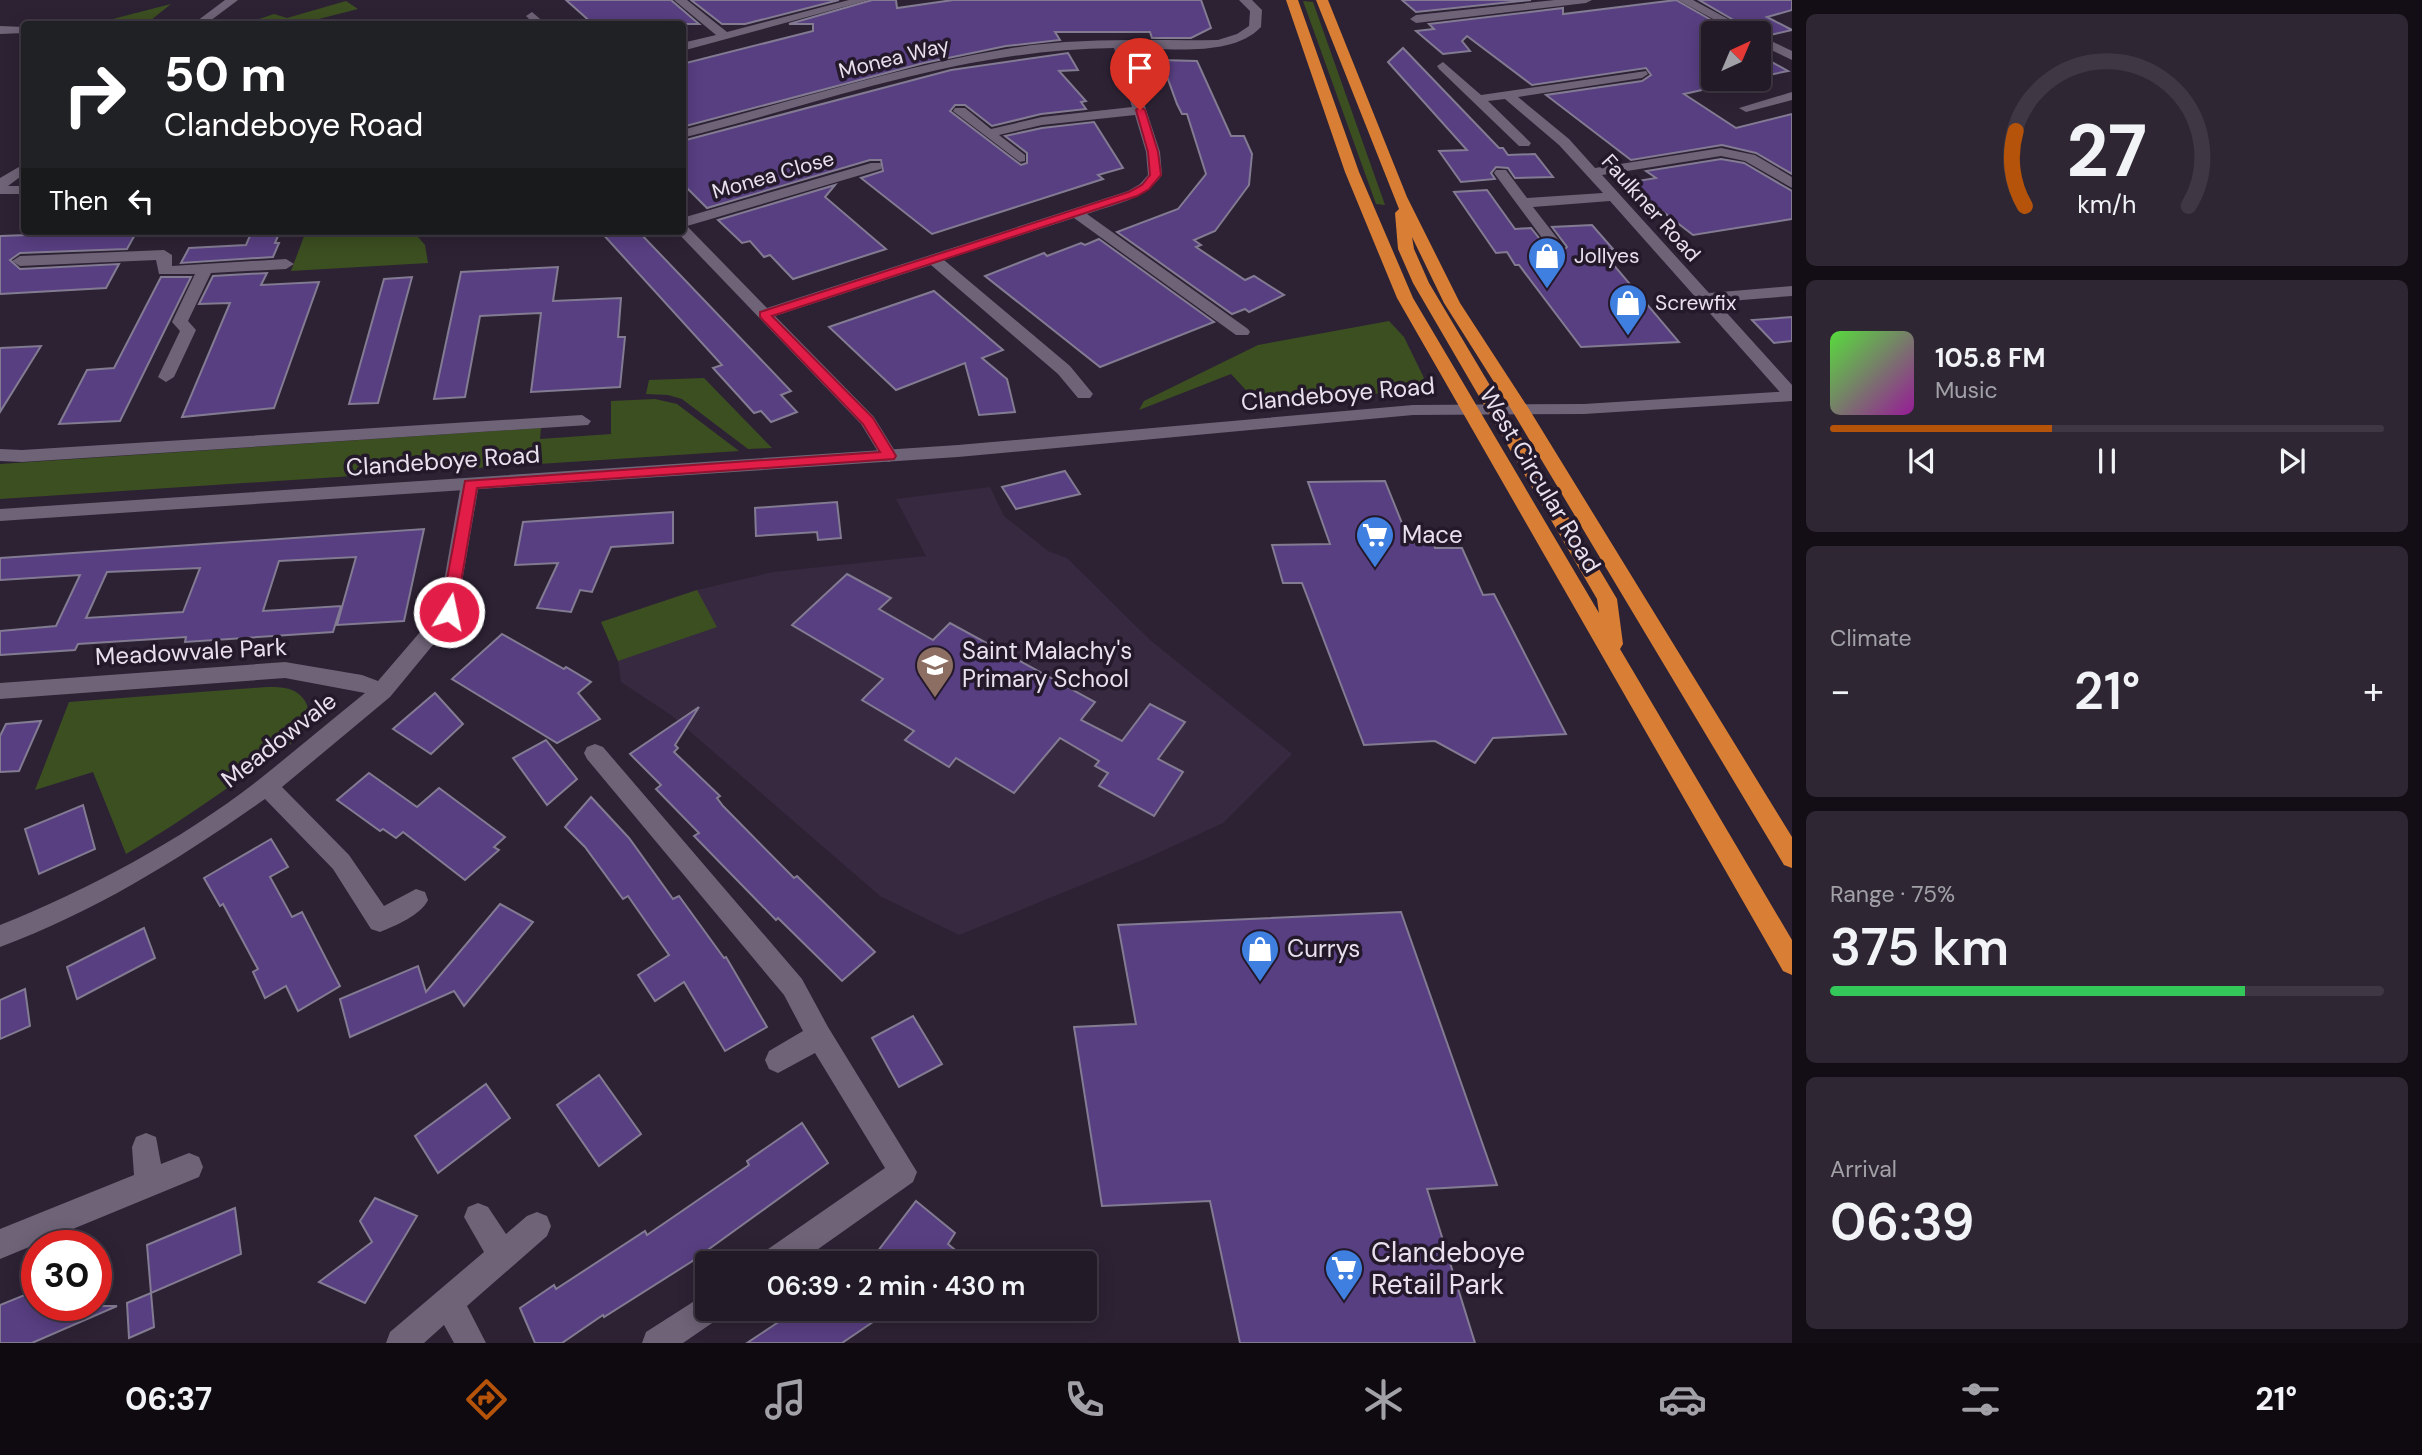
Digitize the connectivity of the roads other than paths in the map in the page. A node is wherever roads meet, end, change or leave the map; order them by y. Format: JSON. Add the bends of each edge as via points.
{"nodes":[{"id":1,"x":232,"y":0,"type":"edge"},
{"id":2,"x":680,"y":0,"type":"edge"},
{"id":3,"x":863,"y":0,"type":"edge"},
{"id":4,"x":1245,"y":0,"type":"edge"},
{"id":5,"x":1292,"y":0,"type":"edge"},
{"id":6,"x":1322,"y":0,"type":"edge"},
{"id":7,"x":1586,"y":0,"type":"edge"},
{"id":8,"x":1684,"y":0,"type":"edge"},
{"id":9,"x":841,"y":2,"type":"edge"},
{"id":10,"x":1416,"y":19,"type":"dead end"},
{"id":11,"x":204,"y":21,"type":"edge"},
{"id":12,"x":1725,"y":21,"type":"edge"},
{"id":13,"x":0,"y":30,"type":"edge"},
{"id":14,"x":21,"y":30,"type":"edge"},
{"id":15,"x":725,"y":36,"type":"junction"},
{"id":16,"x":1119,"y":45,"type":"junction"},
{"id":17,"x":1771,"y":45,"type":"edge"},
{"id":18,"x":686,"y":46,"type":"edge"},
{"id":19,"x":1792,"y":56,"type":"edge"},
{"id":20,"x":1443,"y":65,"type":"dead end"},
{"id":21,"x":1642,"y":74,"type":"dead end"},
{"id":22,"x":1508,"y":95,"type":"junction"},
{"id":23,"x":1792,"y":96,"type":"edge"},
{"id":24,"x":1478,"y":99,"type":"junction"},
{"id":25,"x":1746,"y":108,"type":"dead end"},
{"id":26,"x":1140,"y":110,"type":"junction"},
{"id":27,"x":960,"y":111,"type":"dead end"},
{"id":28,"x":686,"y":133,"type":"edge"},
{"id":29,"x":989,"y":133,"type":"junction"},
{"id":30,"x":1524,"y":143,"type":"dead end"},
{"id":31,"x":1020,"y":158,"type":"dead end"},
{"id":32,"x":876,"y":166,"type":"dead end"},
{"id":33,"x":21,"y":170,"type":"edge"},
{"id":34,"x":1501,"y":173,"type":"dead end"},
{"id":35,"x":1590,"y":173,"type":"junction"},
{"id":36,"x":1792,"y":184,"type":"edge"},
{"id":37,"x":0,"y":188,"type":"edge"},
{"id":38,"x":21,"y":190,"type":"edge"},
{"id":39,"x":1400,"y":197,"type":"junction"},
{"id":40,"x":1612,"y":197,"type":"junction"},
{"id":41,"x":1523,"y":203,"type":"junction"},
{"id":42,"x":1077,"y":213,"type":"junction"},
{"id":43,"x":686,"y":222,"type":"edge"},
{"id":44,"x":686,"y":233,"type":"edge"},
{"id":45,"x":1556,"y":247,"type":"dead end"},
{"id":46,"x":934,"y":260,"type":"junction"},
{"id":47,"x":20,"y":261,"type":"dead end"},
{"id":48,"x":286,"y":264,"type":"dead end"},
{"id":49,"x":205,"y":269,"type":"junction"},
{"id":50,"x":1792,"y":291,"type":"edge"},
{"id":51,"x":1703,"y":298,"type":"junction"},
{"id":52,"x":764,"y":314,"type":"junction"},
{"id":53,"x":1242,"y":332,"type":"dead end"},
{"id":54,"x":172,"y":372,"type":"dead end"},
{"id":55,"x":1084,"y":394,"type":"dead end"},
{"id":56,"x":1792,"y":396,"type":"edge"},
{"id":57,"x":1469,"y":409,"type":"junction"},
{"id":58,"x":1496,"y":409,"type":"junction"},
{"id":59,"x":1520,"y":409,"type":"junction"},
{"id":60,"x":582,"y":421,"type":"dead end"},
{"id":61,"x":0,"y":455,"type":"edge"},
{"id":62,"x":889,"y":456,"type":"junction"},
{"id":63,"x":470,"y":484,"type":"junction"},
{"id":64,"x":0,"y":515,"type":"edge"},
{"id":65,"x":1615,"y":654,"type":"junction"},
{"id":66,"x":0,"y":691,"type":"edge"},
{"id":67,"x":382,"y":691,"type":"junction"},
{"id":68,"x":595,"y":753,"type":"dead end"},
{"id":69,"x":267,"y":786,"type":"junction"},
{"id":70,"x":1792,"y":858,"type":"edge"},
{"id":71,"x":416,"y":900,"type":"dead end"},
{"id":72,"x":0,"y":936,"type":"edge"},
{"id":73,"x":1792,"y":962,"type":"edge"},
{"id":74,"x":819,"y":1036,"type":"junction"},
{"id":75,"x":778,"y":1060,"type":"dead end"},
{"id":76,"x":146,"y":1147,"type":"dead end"},
{"id":77,"x":189,"y":1167,"type":"dead end"},
{"id":78,"x":149,"y":1184,"type":"junction"},
{"id":79,"x":478,"y":1217,"type":"dead end"},
{"id":80,"x":537,"y":1226,"type":"dead end"},
{"id":81,"x":0,"y":1244,"type":"edge"},
{"id":82,"x":790,"y":1251,"type":"edge"},
{"id":83,"x":502,"y":1254,"type":"junction"},
{"id":84,"x":449,"y":1304,"type":"junction"},
{"id":85,"x":695,"y":1316,"type":"edge"},
{"id":86,"x":401,"y":1343,"type":"edge"},
{"id":87,"x":471,"y":1343,"type":"edge"},
{"id":88,"x":657,"y":1343,"type":"edge"}],
"edges":[{"from":1,"to":11,"type":"street"},
{"from":2,"to":15,"type":"street"},
{"from":3,"to":9,"type":"street"},
{"from":4,"to":16,"type":"street","name":"Monea Way","via":[[1258,16],[1255,27],[1241,37],[1195,46]]},
{"from":5,"to":57,"type":"highway","name":"West Circular Road","via":[[1352,172],[1405,298]]},
{"from":6,"to":39,"type":"highway","name":"West Circular Road"},
{"from":7,"to":10,"type":"street"},
{"from":8,"to":12,"type":"street"},
{"from":9,"to":15,"type":"street"},
{"from":13,"to":14,"type":"street"},
{"from":15,"to":18,"type":"street"},
{"from":16,"to":26,"type":"street"},
{"from":16,"to":28,"type":"street","name":"Monea Way","via":[[1071,45],[946,64]]},
{"from":17,"to":19,"type":"street"},
{"from":20,"to":24,"type":"street"},
{"from":21,"to":22,"type":"street"},
{"from":22,"to":24,"type":"street"},
{"from":22,"to":35,"type":"street","name":"Faulkner Road","via":[[1564,142]]},
{"from":23,"to":25,"type":"street"},
{"from":24,"to":30,"type":"street"},
{"from":26,"to":29,"type":"street","via":[[1042,121]]},
{"from":26,"to":42,"type":"street","via":[[1155,175],[1133,194]]},
{"from":27,"to":29,"type":"street"},
{"from":29,"to":31,"type":"street"},
{"from":32,"to":43,"type":"street","name":"Monea Close"},
{"from":33,"to":37,"type":"street"},
{"from":34,"to":41,"type":"street"},
{"from":35,"to":36,"type":"street","via":[[1721,152],[1753,157]]},
{"from":35,"to":40,"type":"street","name":"Faulkner Road"},
{"from":37,"to":38,"type":"street"},
{"from":39,"to":58,"type":"highway","via":[[1406,249],[1421,283]]},
{"from":39,"to":59,"type":"highway","name":"West Circular Road","via":[[1452,303]]},
{"from":40,"to":41,"type":"street"},
{"from":40,"to":51,"type":"street","name":"Faulkner Road"},
{"from":41,"to":45,"type":"street"},
{"from":42,"to":46,"type":"street"},
{"from":42,"to":53,"type":"street"},
{"from":44,"to":52,"type":"street"},
{"from":46,"to":52,"type":"street"},
{"from":46,"to":55,"type":"street","via":[[1064,370]]},
{"from":47,"to":49,"type":"street","via":[[164,255],[164,271]]},
{"from":48,"to":49,"type":"street"},
{"from":49,"to":54,"type":"street","via":[[180,322],[188,330]]},
{"from":50,"to":51,"type":"street"},
{"from":51,"to":56,"type":"street","name":"Faulkner Road"},
{"from":52,"to":62,"type":"street","via":[[869,421]]},
{"from":56,"to":59,"type":"street","name":"Clandeboye Road"},
{"from":57,"to":58,"type":"street","name":"Clandeboye Road"},
{"from":57,"to":62,"type":"street","name":"Clandeboye Road","via":[[1413,410]]},
{"from":57,"to":65,"type":"highway","name":"West Circular Road"},
{"from":58,"to":59,"type":"street","name":"Clandeboye Road"},
{"from":58,"to":65,"type":"highway","via":[[1607,598]]},
{"from":59,"to":70,"type":"highway","name":"West Circular Road"},
{"from":60,"to":61,"type":"street"},
{"from":62,"to":63,"type":"street","name":"Clandeboye Road"},
{"from":63,"to":64,"type":"street","name":"Clandeboye Road"},
{"from":63,"to":67,"type":"street","name":"Meadowvale","via":[[449,612]]},
{"from":65,"to":73,"type":"highway","name":"West Circular Road"},
{"from":66,"to":67,"type":"street","name":"Meadowvale Park","via":[[285,670],[362,683]]},
{"from":67,"to":69,"type":"street","name":"Meadowvale"},
{"from":68,"to":74,"type":"street","via":[[793,988]]},
{"from":69,"to":71,"type":"street","via":[[341,862],[380,921]]},
{"from":69,"to":72,"type":"street","name":"Meadowvale","via":[[167,854],[57,914]]},
{"from":74,"to":75,"type":"street"},
{"from":74,"to":82,"type":"street","via":[[903,1172]]},
{"from":76,"to":78,"type":"street"},
{"from":77,"to":78,"type":"street"},
{"from":78,"to":81,"type":"street"},
{"from":79,"to":83,"type":"street"},
{"from":80,"to":83,"type":"street"},
{"from":83,"to":84,"type":"street"},
{"from":84,"to":86,"type":"street"},
{"from":84,"to":87,"type":"street"},
{"from":85,"to":88,"type":"street"}]}
